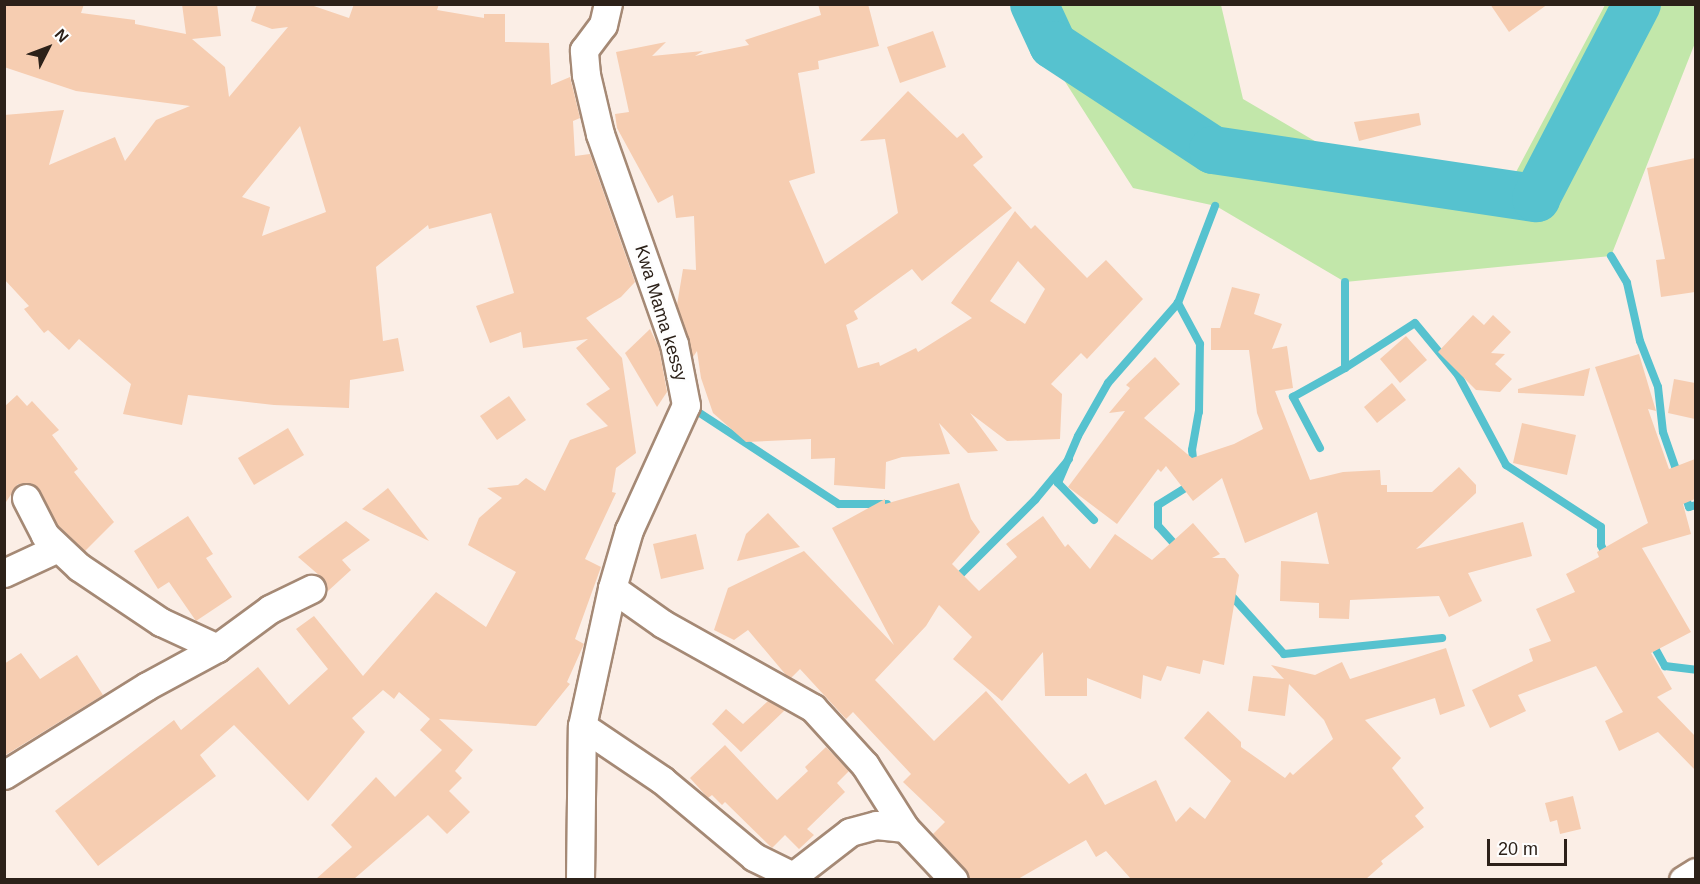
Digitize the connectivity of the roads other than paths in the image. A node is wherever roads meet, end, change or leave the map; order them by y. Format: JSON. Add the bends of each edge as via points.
{"nodes":[{"id":1,"x":608,"y":4,"type":"edge"},
{"id":2,"x":26,"y":498,"type":"dead end"},
{"id":3,"x":57,"y":549,"type":"junction"},
{"id":4,"x":4,"y":573,"type":"edge"},
{"id":5,"x":612,"y":588,"type":"junction"},
{"id":6,"x":310,"y":589,"type":"dead end"},
{"id":7,"x":217,"y":648,"type":"junction"},
{"id":8,"x":582,"y":726,"type":"junction"},
{"id":9,"x":4,"y":775,"type":"edge"},
{"id":10,"x":905,"y":828,"type":"junction"},
{"id":11,"x":1695,"y":872,"type":"edge"},
{"id":12,"x":790,"y":878,"type":"edge"},
{"id":13,"x":580,"y":879,"type":"edge"},
{"id":14,"x":954,"y":879,"type":"edge"},
{"id":15,"x":1683,"y":879,"type":"edge"}],
"edges":[{"from":1,"to":5,"type":"street","name":"Kwa Mama kessy","via":[[603,25],[584,50],[586,75],[600,134],[674,344],[686,405],[629,530]]},
{"from":2,"to":3,"type":"street"},
{"from":3,"to":4,"type":"street"},
{"from":3,"to":7,"type":"street","via":[[161,622]]},
{"from":5,"to":8,"type":"street","name":"Kwa Mama kessy"},
{"from":5,"to":10,"type":"street","via":[[663,624],[813,708],[865,765]]},
{"from":6,"to":7,"type":"street","via":[[270,609]]},
{"from":7,"to":9,"type":"street","via":[[137,692]]},
{"from":8,"to":12,"type":"street","via":[[662,780],[754,856]]},
{"from":8,"to":13,"type":"street","name":"Kwa Mama kessy"},
{"from":10,"to":12,"type":"street","via":[[876,825],[850,832]]},
{"from":10,"to":14,"type":"street"},
{"from":11,"to":15,"type":"street"}]}
